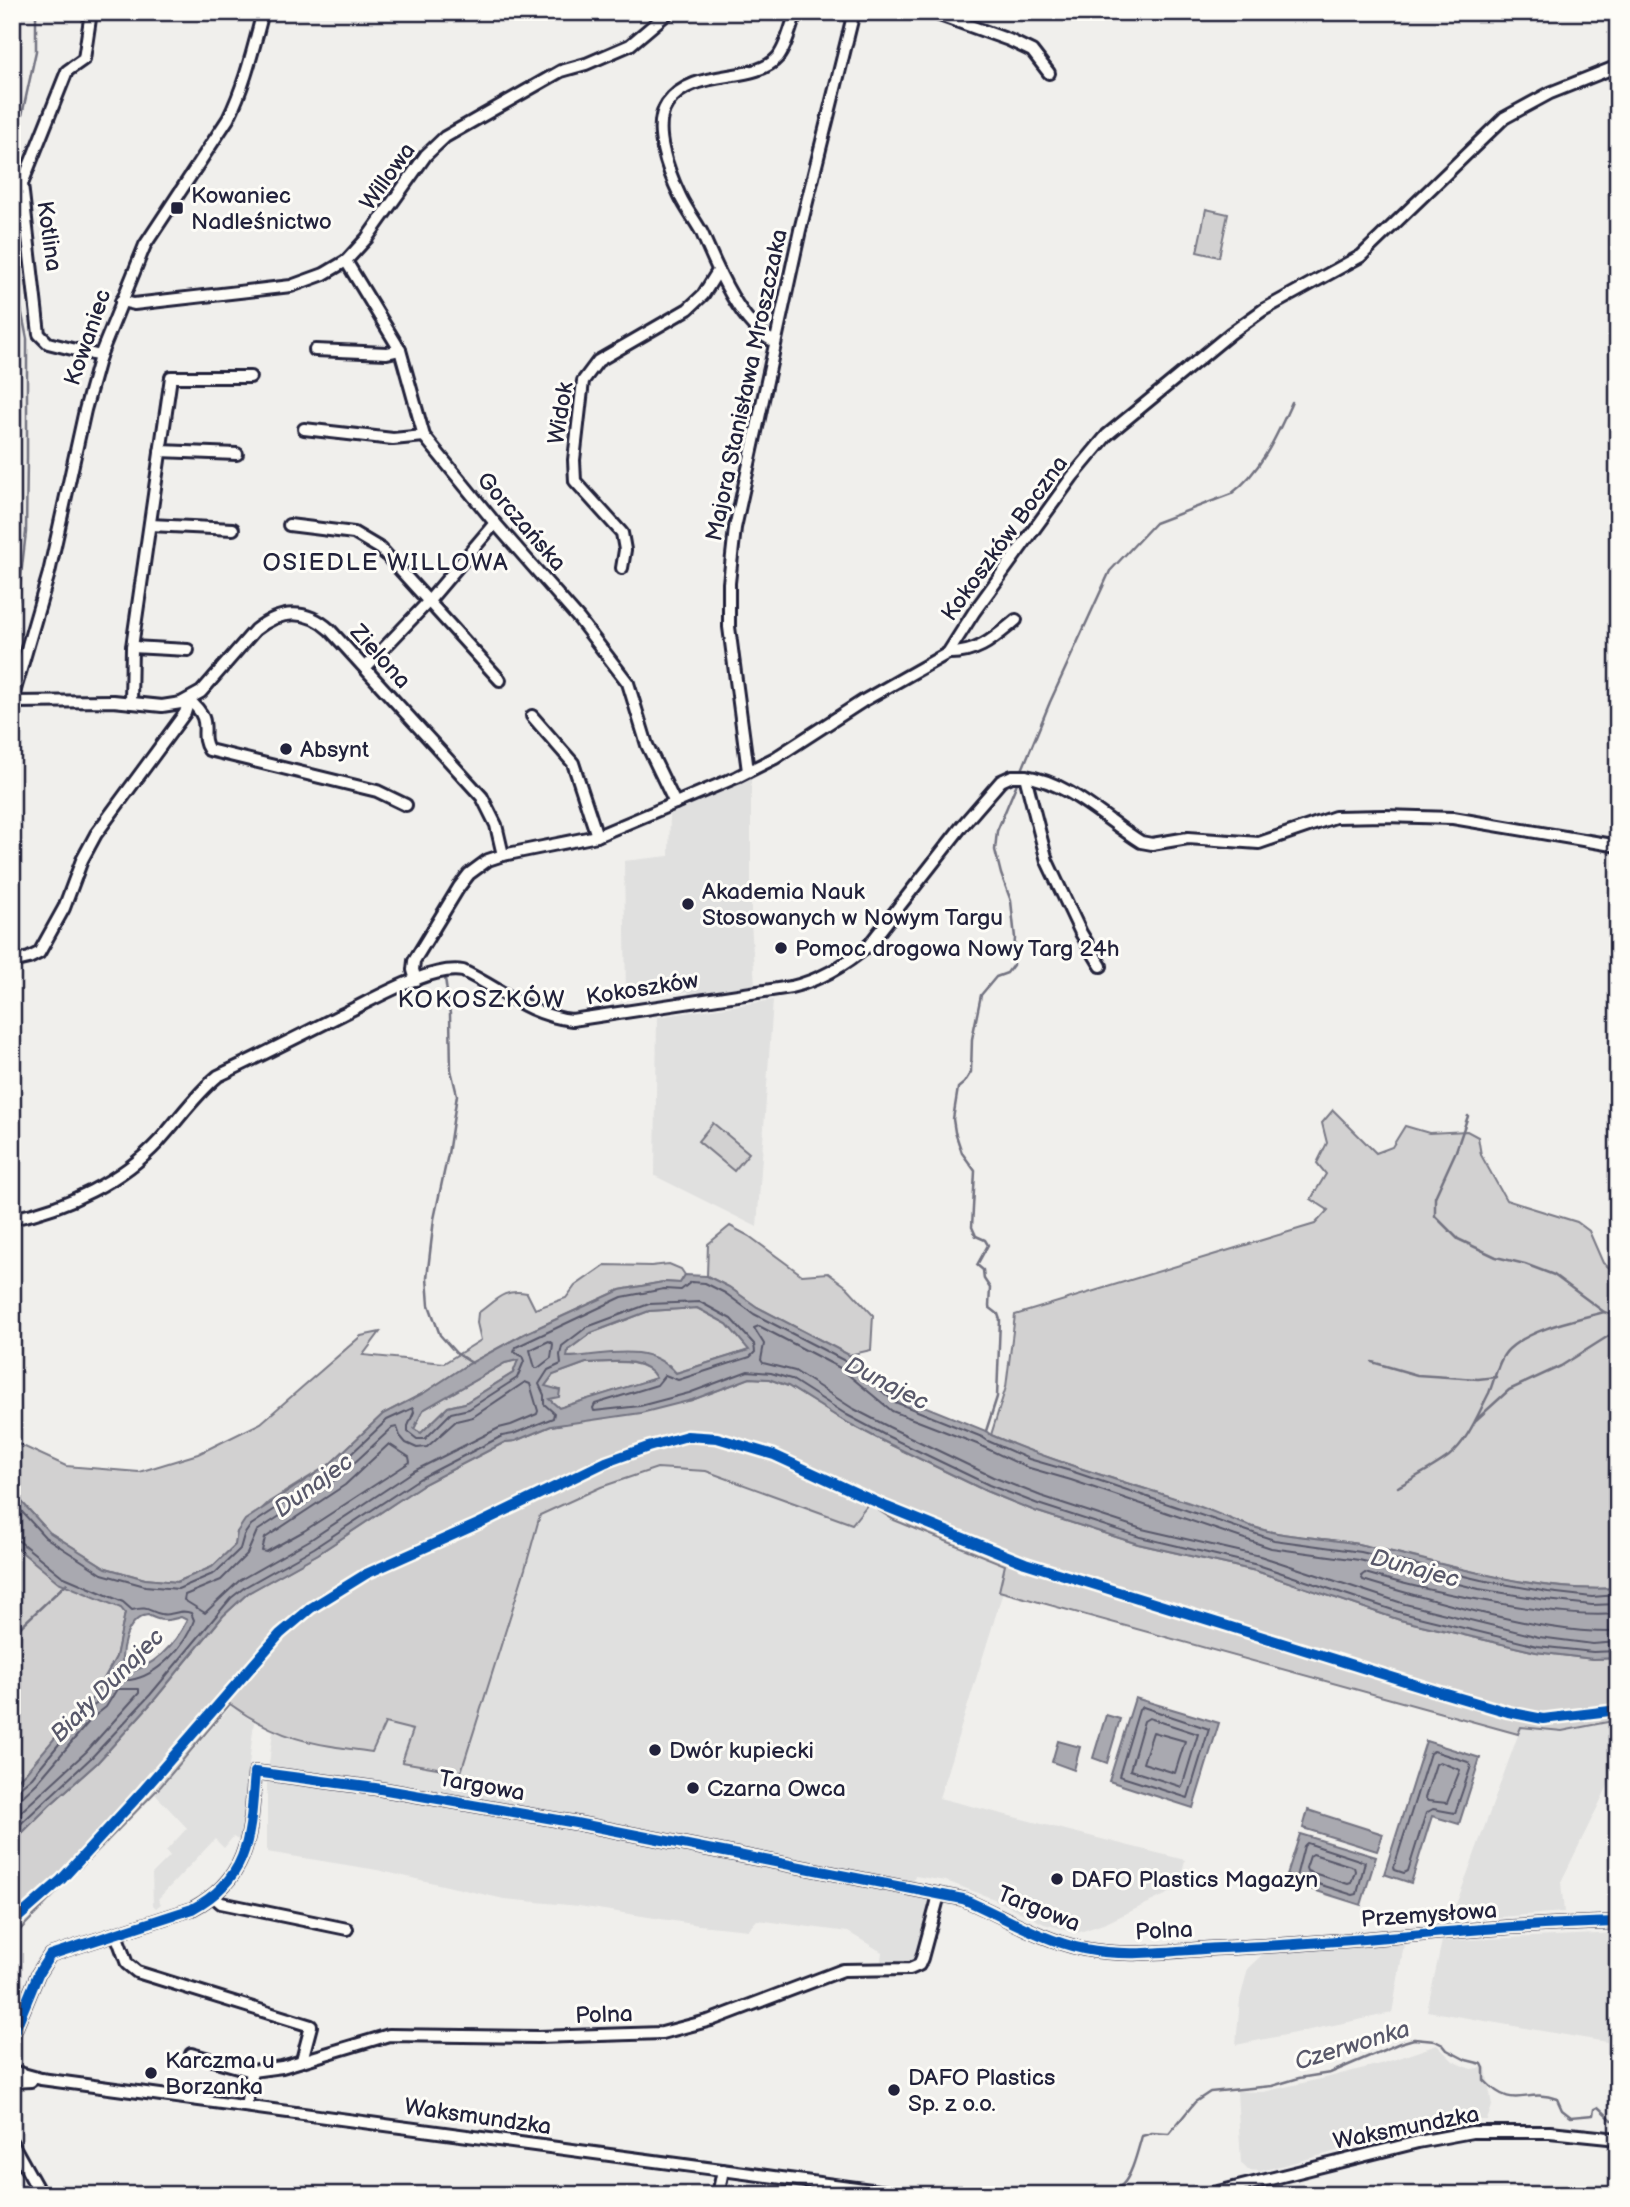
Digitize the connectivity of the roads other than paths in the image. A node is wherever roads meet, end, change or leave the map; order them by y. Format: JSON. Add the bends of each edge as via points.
{"nodes":[{"id":1,"x":91,"y":12,"type":"edge"},
{"id":2,"x":263,"y":12,"type":"edge"},
{"id":3,"x":669,"y":12,"type":"edge"},
{"id":4,"x":796,"y":12,"type":"edge"},
{"id":5,"x":854,"y":12,"type":"edge"},
{"id":6,"x":931,"y":12,"type":"edge"},
{"id":7,"x":1618,"y":65,"type":"edge"},
{"id":8,"x":1049,"y":73,"type":"dead end"},
{"id":9,"x":346,"y":261,"type":"junction"},
{"id":10,"x":718,"y":271,"type":"junction"},
{"id":11,"x":121,"y":301,"type":"junction"},
{"id":12,"x":775,"y":342,"type":"junction"},
{"id":13,"x":315,"y":350,"type":"dead end"},
{"id":14,"x":400,"y":350,"type":"junction"},
{"id":15,"x":100,"y":356,"type":"junction"},
{"id":16,"x":250,"y":377,"type":"dead end"},
{"id":17,"x":304,"y":429,"type":"dead end"},
{"id":18,"x":424,"y":436,"type":"junction"},
{"id":19,"x":160,"y":451,"type":"junction"},
{"id":20,"x":237,"y":454,"type":"dead end"},
{"id":21,"x":495,"y":523,"type":"junction"},
{"id":22,"x":149,"y":525,"type":"junction"},
{"id":23,"x":289,"y":525,"type":"dead end"},
{"id":24,"x":233,"y":529,"type":"dead end"},
{"id":25,"x":622,"y":568,"type":"dead end"},
{"id":26,"x":428,"y":602,"type":"junction"},
{"id":27,"x":1016,"y":620,"type":"dead end"},
{"id":28,"x":132,"y":647,"type":"junction"},
{"id":29,"x":188,"y":650,"type":"dead end"},
{"id":30,"x":948,"y":653,"type":"junction"},
{"id":31,"x":365,"y":668,"type":"junction"},
{"id":32,"x":499,"y":680,"type":"dead end"},
{"id":33,"x":189,"y":700,"type":"junction"},
{"id":34,"x":12,"y":701,"type":"edge"},
{"id":35,"x":131,"y":703,"type":"junction"},
{"id":36,"x":532,"y":716,"type":"dead end"},
{"id":37,"x":748,"y":771,"type":"junction"},
{"id":38,"x":1025,"y":776,"type":"junction"},
{"id":39,"x":675,"y":803,"type":"junction"},
{"id":40,"x":406,"y":805,"type":"dead end"},
{"id":41,"x":597,"y":836,"type":"junction"},
{"id":42,"x":1618,"y":846,"type":"edge"},
{"id":43,"x":503,"y":855,"type":"junction"},
{"id":44,"x":12,"y":962,"type":"edge"},
{"id":45,"x":1101,"y":966,"type":"dead end"},
{"id":46,"x":416,"y":980,"type":"junction"},
{"id":47,"x":12,"y":1219,"type":"edge"},
{"id":48,"x":939,"y":1895,"type":"junction"},
{"id":49,"x":214,"y":1896,"type":"junction"},
{"id":50,"x":1618,"y":1922,"type":"edge"},
{"id":51,"x":347,"y":1930,"type":"dead end"},
{"id":52,"x":116,"y":1934,"type":"junction"},
{"id":53,"x":1243,"y":1948,"type":"joint"},
{"id":54,"x":1086,"y":1949,"type":"joint"},
{"id":55,"x":12,"y":2037,"type":"edge"},
{"id":56,"x":191,"y":2054,"type":"dead end"},
{"id":57,"x":302,"y":2060,"type":"junction"},
{"id":58,"x":12,"y":2071,"type":"edge"},
{"id":59,"x":252,"y":2071,"type":"junction"},
{"id":60,"x":41,"y":2079,"type":"junction"},
{"id":61,"x":12,"y":2082,"type":"edge"},
{"id":62,"x":246,"y":2106,"type":"junction"},
{"id":63,"x":1618,"y":2139,"type":"edge"},
{"id":64,"x":12,"y":2143,"type":"edge"},
{"id":65,"x":723,"y":2170,"type":"junction"},
{"id":66,"x":41,"y":2195,"type":"edge"},
{"id":67,"x":718,"y":2195,"type":"edge"},
{"id":68,"x":909,"y":2195,"type":"edge"},
{"id":69,"x":1206,"y":2195,"type":"edge"}],
"edges":[{"from":1,"to":15,"type":"street","name":"Kotlina","via":[[84,59],[67,71],[22,184],[39,334],[48,343]]},
{"from":2,"to":11,"type":"street","name":"Kowaniec","via":[[236,103],[150,235]]},
{"from":3,"to":9,"type":"street","name":"Willowa","via":[[630,45],[561,71],[445,137],[426,155],[368,238]]},
{"from":4,"to":10,"type":"street","via":[[782,51],[773,61],[694,84],[672,98],[662,115],[663,148],[680,197]]},
{"from":5,"to":12,"type":"street","name":"Majora Stanisława Mroszczaka"},
{"from":6,"to":8,"type":"street","via":[[1032,51]]},
{"from":7,"to":30,"type":"street","name":"Kokoszków Boczna","via":[[1504,118],[1362,256],[1263,310],[1107,435],[1072,477]]},
{"from":9,"to":11,"type":"street","name":"Willowa","via":[[291,285],[134,304]]},
{"from":9,"to":14,"type":"street","name":"Gorczańska"},
{"from":10,"to":12,"type":"street","via":[[757,330]]},
{"from":10,"to":25,"type":"street","name":"Widok","via":[[688,309],[597,361],[583,381],[575,481],[622,533]]},
{"from":11,"to":15,"type":"street","name":"Kowaniec"},
{"from":12,"to":37,"type":"street","name":"Majora Stanisława Mroszczaka","via":[[740,498],[729,583],[729,627]]},
{"from":13,"to":14,"type":"street"},
{"from":14,"to":18,"type":"street","name":"Gorczańska"},
{"from":15,"to":34,"type":"street","name":"Kowaniec","via":[[49,573]]},
{"from":16,"to":19,"type":"street","via":[[171,377]]},
{"from":17,"to":18,"type":"street","via":[[393,439]]},
{"from":18,"to":21,"type":"street","name":"Gorczańska"},
{"from":19,"to":20,"type":"street"},
{"from":19,"to":22,"type":"street"},
{"from":21,"to":26,"type":"street"},
{"from":21,"to":39,"type":"street","name":"Gorczańska","via":[[628,683],[647,745]]},
{"from":22,"to":24,"type":"street"},
{"from":22,"to":28,"type":"street"},
{"from":23,"to":26,"type":"street","via":[[336,529],[368,540]]},
{"from":26,"to":31,"type":"street"},
{"from":26,"to":32,"type":"street"},
{"from":27,"to":30,"type":"street","via":[[984,646]]},
{"from":28,"to":29,"type":"street"},
{"from":28,"to":35,"type":"street"},
{"from":30,"to":37,"type":"street","name":"Kokoszków Boczna"},
{"from":31,"to":33,"type":"street","name":"Zielona","via":[[325,625],[287,613],[255,630],[210,683]]},
{"from":31,"to":43,"type":"street","name":"Zielona","via":[[482,797],[496,825]]},
{"from":33,"to":35,"type":"street","via":[[162,706]]},
{"from":33,"to":40,"type":"street","via":[[201,710],[209,750],[377,791]]},
{"from":33,"to":44,"type":"street","name":"Zielona","via":[[185,713],[96,834],[64,908],[38,953]]},
{"from":34,"to":35,"type":"street"},
{"from":36,"to":41,"type":"street","via":[[573,763]]},
{"from":37,"to":39,"type":"street","name":"Kokoszków Boczna"},
{"from":38,"to":42,"type":"street","via":[[1063,788],[1134,837],[1152,844],[1188,838],[1259,843],[1335,817],[1364,816],[1452,818]]},
{"from":38,"to":45,"type":"street","via":[[1047,862]]},
{"from":38,"to":46,"type":"street","name":"Kokoszków","via":[[1001,781],[869,945],[808,984],[572,1020],[546,1016],[463,971]]},
{"from":39,"to":41,"type":"street","name":"Kokoszków Boczna"},
{"from":41,"to":43,"type":"street","name":"Kokoszków Boczna"},
{"from":43,"to":46,"type":"street","name":"Kokoszków Boczna","via":[[477,867],[459,887],[414,961]]},
{"from":46,"to":47,"type":"street","name":"Kokoszków","via":[[218,1076],[132,1165],[71,1201]]},
{"from":48,"to":49,"type":"street","name":"Targowa","via":[[516,1812],[255,1773],[246,1849],[234,1873]]},
{"from":48,"to":54,"type":"street","name":"Targowa","via":[[962,1899],[1039,1935]]},
{"from":48,"to":57,"type":"street","name":"Polna","via":[[919,1965],[843,1970],[711,2020],[663,2033],[389,2035]]},
{"from":49,"to":51,"type":"street","via":[[221,1903]]},
{"from":49,"to":52,"type":"street","name":"Targowa","via":[[178,1915]]},
{"from":50,"to":53,"type":"street","name":"Przemysłowa"},
{"from":52,"to":55,"type":"street","name":"Targowa","via":[[47,1958]]},
{"from":52,"to":57,"type":"street","via":[[127,1964],[137,1972],[311,2026]]},
{"from":53,"to":54,"type":"street","name":"Polna","via":[[1133,1953]]},
{"from":56,"to":59,"type":"street","name":"Polna"},
{"from":57,"to":59,"type":"street","name":"Polna"},
{"from":58,"to":60,"type":"street","name":"Waksmundzka"},
{"from":59,"to":62,"type":"street"},
{"from":60,"to":61,"type":"street","name":"Waksmundzka"},
{"from":60,"to":62,"type":"street","name":"Waksmundzka"},
{"from":62,"to":65,"type":"street","name":"Waksmundzka"},
{"from":63,"to":69,"type":"street","name":"Waksmundzka","via":[[1550,2132],[1472,2132]]},
{"from":64,"to":66,"type":"street"},
{"from":65,"to":67,"type":"street"},
{"from":65,"to":68,"type":"street","name":"Waksmundzka"}]}
